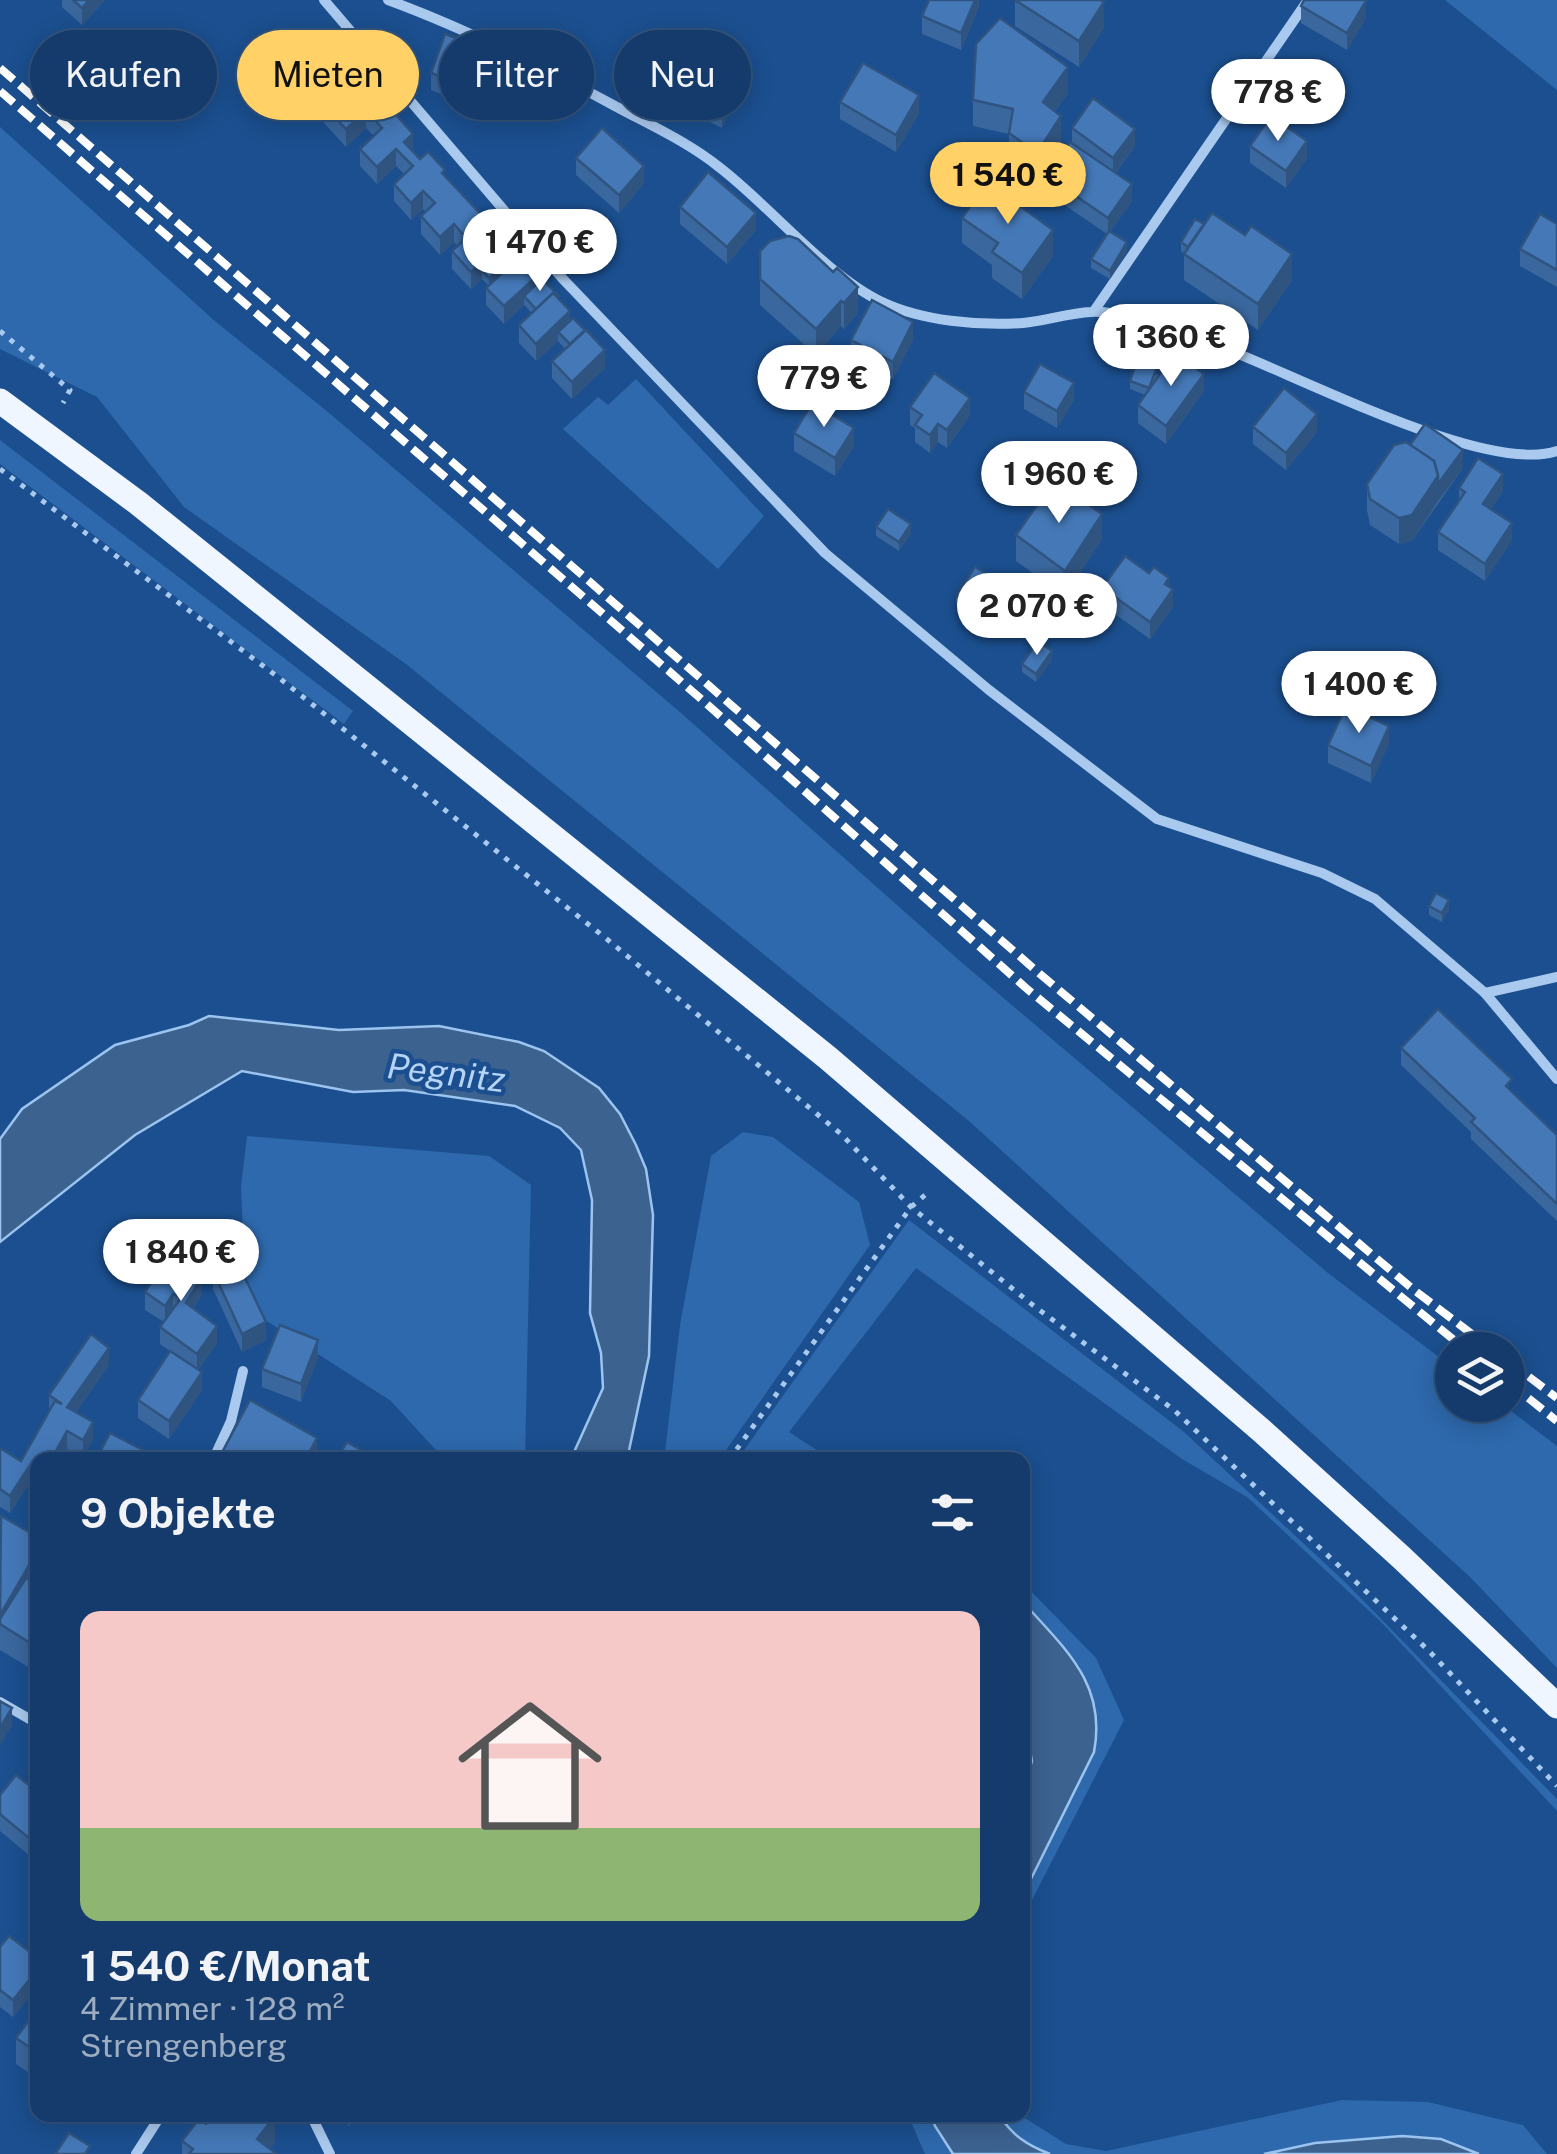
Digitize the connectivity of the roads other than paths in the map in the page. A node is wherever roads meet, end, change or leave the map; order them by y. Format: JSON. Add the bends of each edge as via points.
{"nodes":[{"id":1,"x":324,"y":0,"type":"edge"},
{"id":2,"x":388,"y":0,"type":"edge"},
{"id":3,"x":1308,"y":0,"type":"edge"},
{"id":4,"x":1094,"y":311,"type":"junction"},
{"id":5,"x":0,"y":401,"type":"edge"},
{"id":6,"x":1557,"y":451,"type":"edge"},
{"id":7,"x":1557,"y":976,"type":"edge"},
{"id":8,"x":1484,"y":992,"type":"junction"},
{"id":9,"x":1557,"y":1079,"type":"edge"},
{"id":10,"x":242,"y":1372,"type":"dead end"},
{"id":11,"x":217,"y":1452,"type":"edge"},
{"id":12,"x":0,"y":1702,"type":"edge"},
{"id":13,"x":1557,"y":1706,"type":"edge"},
{"id":14,"x":30,"y":1719,"type":"edge"},
{"id":15,"x":157,"y":2122,"type":"edge"},
{"id":16,"x":314,"y":2122,"type":"edge"},
{"id":17,"x":136,"y":2154,"type":"edge"},
{"id":18,"x":330,"y":2154,"type":"edge"}],
"edges":[{"from":1,"to":8,"type":"street","via":[[562,278],[825,553],[1156,819],[1322,873],[1374,899]]},
{"from":2,"to":4,"type":"street","via":[[492,41],[687,144],[859,290],[886,304],[944,318],[1022,323]]},
{"from":3,"to":4,"type":"street"},
{"from":4,"to":6,"type":"street","via":[[1203,340],[1466,446],[1518,456]]},
{"from":5,"to":13,"type":"main road","via":[[154,516],[843,1070],[1262,1431]]},
{"from":7,"to":8,"type":"street"},
{"from":8,"to":9,"type":"street"},
{"from":10,"to":11,"type":"street"},
{"from":12,"to":14,"type":"street"},
{"from":15,"to":17,"type":"street"},
{"from":16,"to":18,"type":"street"}]}
